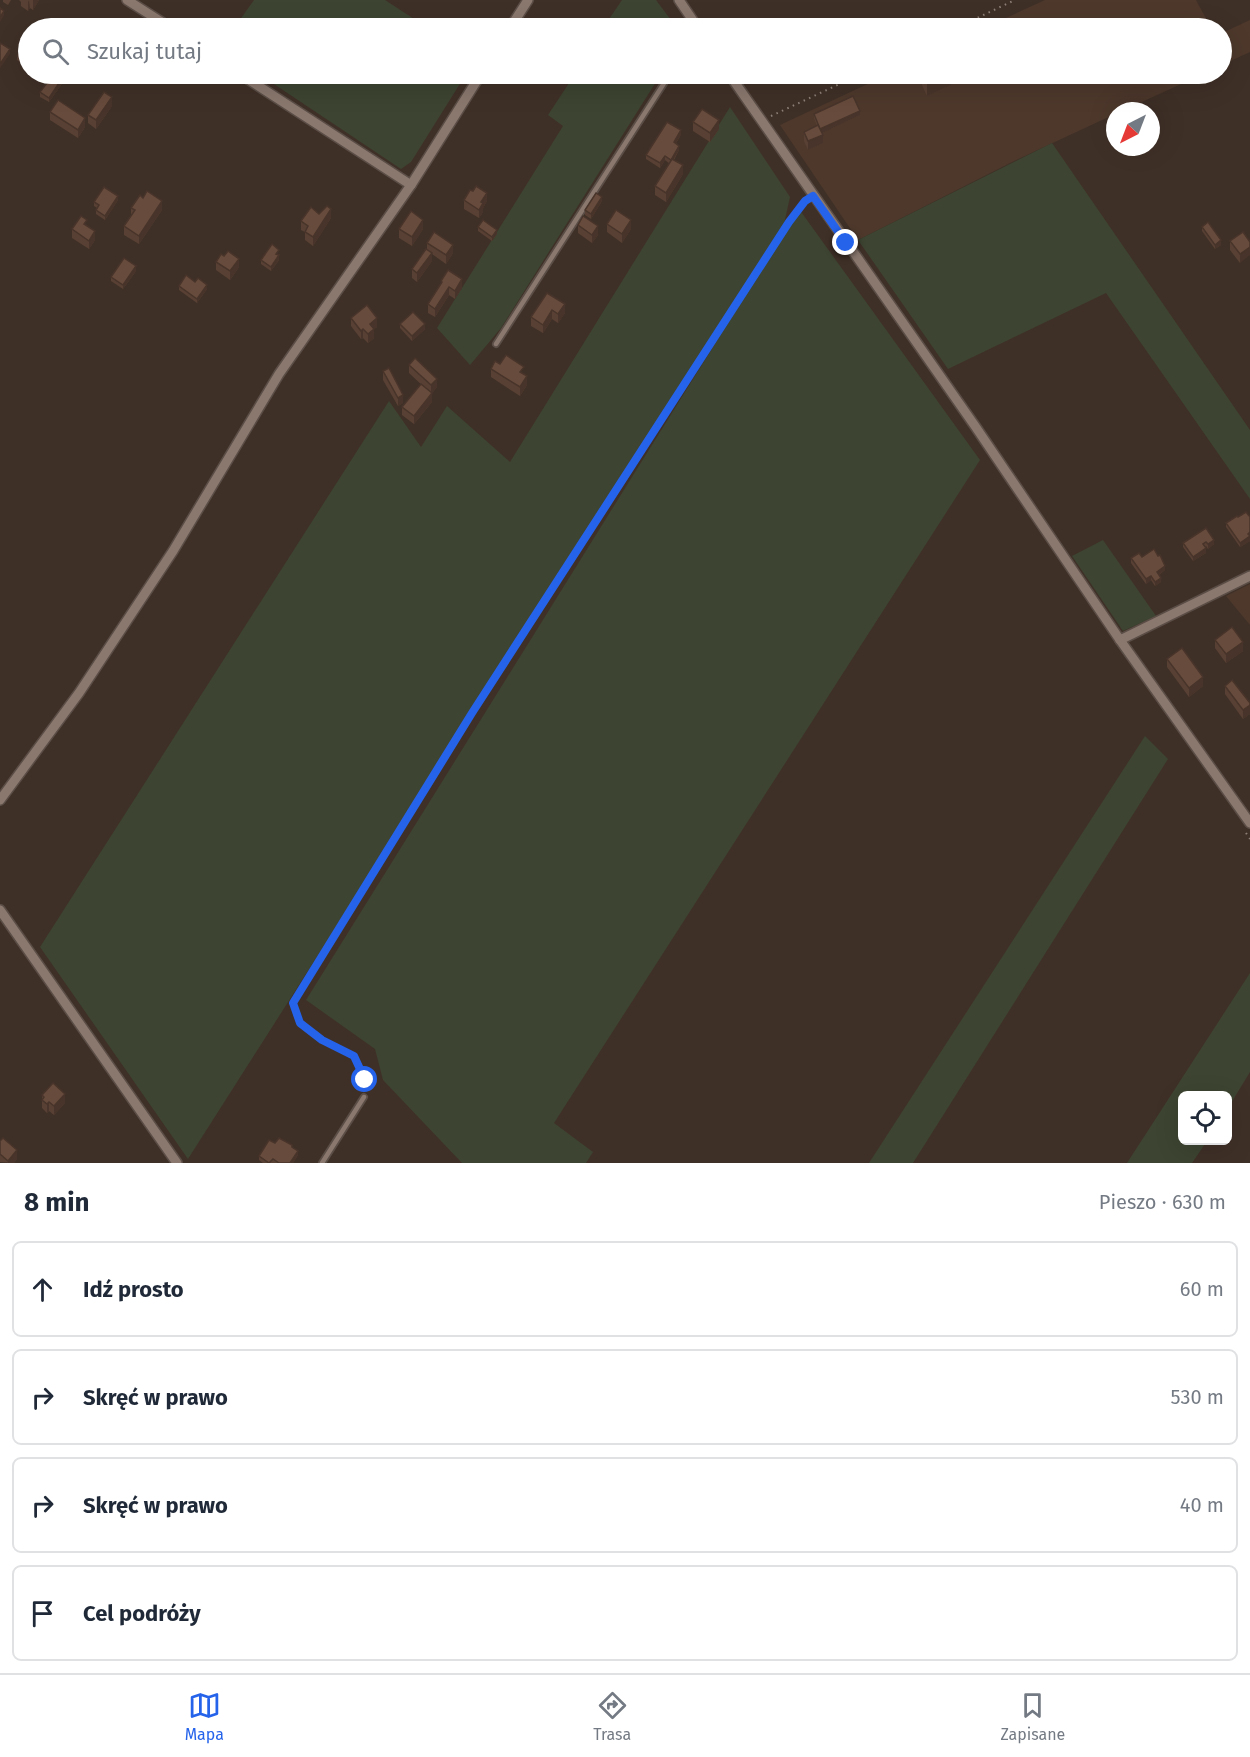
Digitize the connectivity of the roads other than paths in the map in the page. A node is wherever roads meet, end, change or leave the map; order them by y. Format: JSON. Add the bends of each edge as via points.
{"nodes":[{"id":1,"x":128,"y":0,"type":"edge"},
{"id":2,"x":528,"y":0,"type":"edge"},
{"id":3,"x":679,"y":0,"type":"edge"},
{"id":4,"x":156,"y":18,"type":"edge"},
{"id":5,"x":516,"y":18,"type":"edge"},
{"id":6,"x":691,"y":18,"type":"edge"},
{"id":7,"x":255,"y":84,"type":"edge"},
{"id":8,"x":475,"y":84,"type":"edge"},
{"id":9,"x":664,"y":84,"type":"edge"},
{"id":10,"x":736,"y":84,"type":"edge"},
{"id":11,"x":411,"y":185,"type":"junction"},
{"id":12,"x":496,"y":344,"type":"dead end"},
{"id":13,"x":1250,"y":576,"type":"edge"},
{"id":14,"x":1120,"y":640,"type":"junction"},
{"id":15,"x":0,"y":800,"type":"edge"},
{"id":16,"x":1250,"y":824,"type":"edge"},
{"id":17,"x":0,"y":910,"type":"edge"},
{"id":18,"x":364,"y":1097,"type":"road end"},
{"id":19,"x":177,"y":1163,"type":"edge"},
{"id":20,"x":322,"y":1163,"type":"edge"}],
"edges":[{"from":1,"to":4,"type":"street"},
{"from":2,"to":5,"type":"street"},
{"from":3,"to":6,"type":"street"},
{"from":7,"to":11,"type":"street"},
{"from":8,"to":11,"type":"street"},
{"from":9,"to":12,"type":"lane"},
{"from":10,"to":14,"type":"street"},
{"from":11,"to":15,"type":"street","via":[[279,374],[173,551],[79,693]]},
{"from":13,"to":14,"type":"street"},
{"from":14,"to":16,"type":"street"},
{"from":17,"to":19,"type":"street"},
{"from":18,"to":20,"type":"lane"}]}
